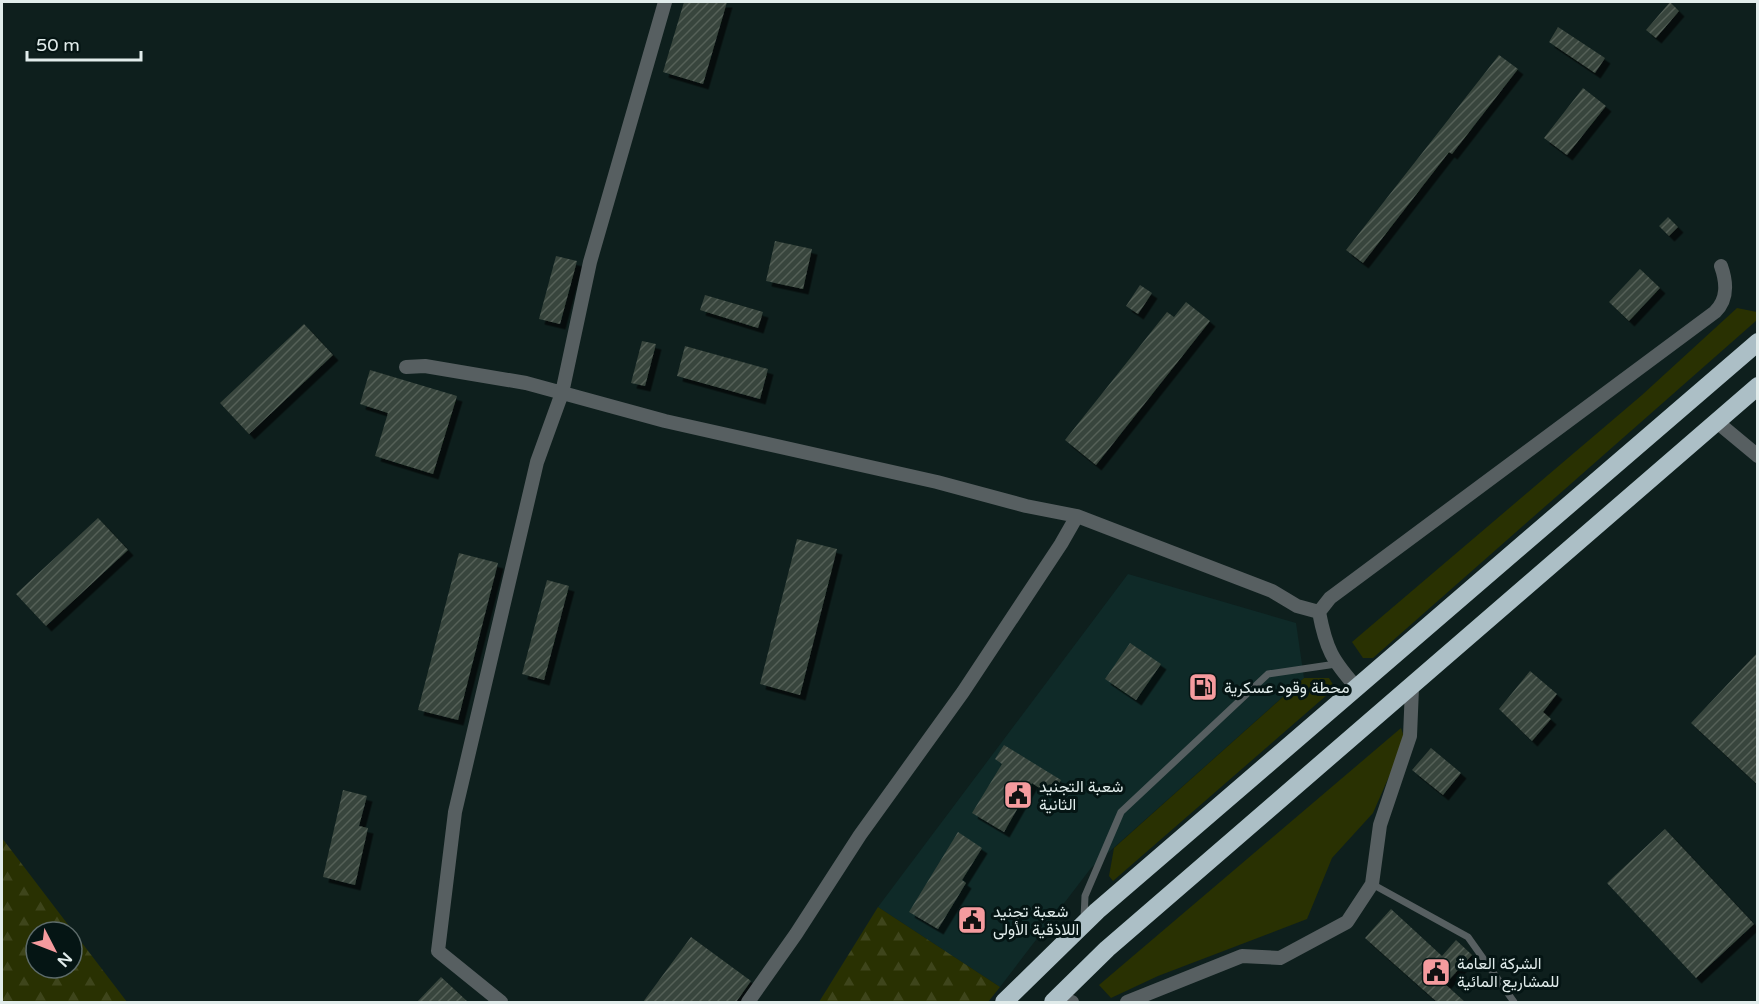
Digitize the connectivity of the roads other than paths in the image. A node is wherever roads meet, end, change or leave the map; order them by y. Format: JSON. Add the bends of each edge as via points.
{"nodes":[{"id":1,"x":665,"y":2,"type":"edge"},
{"id":2,"x":1721,"y":266,"type":"dead end"},
{"id":3,"x":1758,"y":342,"type":"edge"},
{"id":4,"x":406,"y":367,"type":"dead end"},
{"id":5,"x":1758,"y":386,"type":"edge"},
{"id":6,"x":562,"y":393,"type":"junction"},
{"id":7,"x":1716,"y":422,"type":"junction"},
{"id":8,"x":1758,"y":456,"type":"edge"},
{"id":9,"x":1077,"y":516,"type":"junction"},
{"id":10,"x":1319,"y":612,"type":"junction"},
{"id":11,"x":1336,"y":664,"type":"junction"},
{"id":12,"x":1412,"y":687,"type":"junction"},
{"id":13,"x":1357,"y":688,"type":"junction"},
{"id":14,"x":1372,"y":884,"type":"junction"},
{"id":15,"x":1083,"y":925,"type":"junction"},
{"id":16,"x":1059,"y":1001,"type":"edge"},
{"id":17,"x":501,"y":1002,"type":"edge"},
{"id":18,"x":748,"y":1002,"type":"edge"},
{"id":19,"x":1004,"y":1002,"type":"edge"},
{"id":20,"x":1127,"y":1002,"type":"edge"},
{"id":21,"x":1514,"y":1002,"type":"edge"}],
"edges":[{"from":1,"to":6,"type":"street","via":[[590,262]]},
{"from":2,"to":10,"type":"street","via":[[1726,279],[1725,294],[1715,312],[1434,523],[1347,583]]},
{"from":3,"to":13,"type":"highway"},
{"from":4,"to":6,"type":"street","via":[[425,366]]},
{"from":5,"to":7,"type":"highway"},
{"from":6,"to":9,"type":"street","via":[[665,421]]},
{"from":6,"to":17,"type":"street","via":[[537,462],[454,812],[438,951]]},
{"from":7,"to":8,"type":"street"},
{"from":7,"to":12,"type":"highway"},
{"from":9,"to":10,"type":"street"},
{"from":9,"to":18,"type":"street","via":[[975,674]]},
{"from":10,"to":11,"type":"street","via":[[1325,644]]},
{"from":11,"to":13,"type":"street"},
{"from":11,"to":15,"type":"lane","via":[[1268,674],[1121,812],[1085,896]]},
{"from":12,"to":14,"type":"street","via":[[1410,736],[1380,825]]},
{"from":12,"to":16,"type":"highway","via":[[1107,948]]},
{"from":13,"to":15,"type":"highway"},
{"from":14,"to":20,"type":"street","via":[[1347,922],[1280,958],[1242,956]]},
{"from":14,"to":21,"type":"lane","via":[[1468,937]]},
{"from":15,"to":19,"type":"highway"}]}
